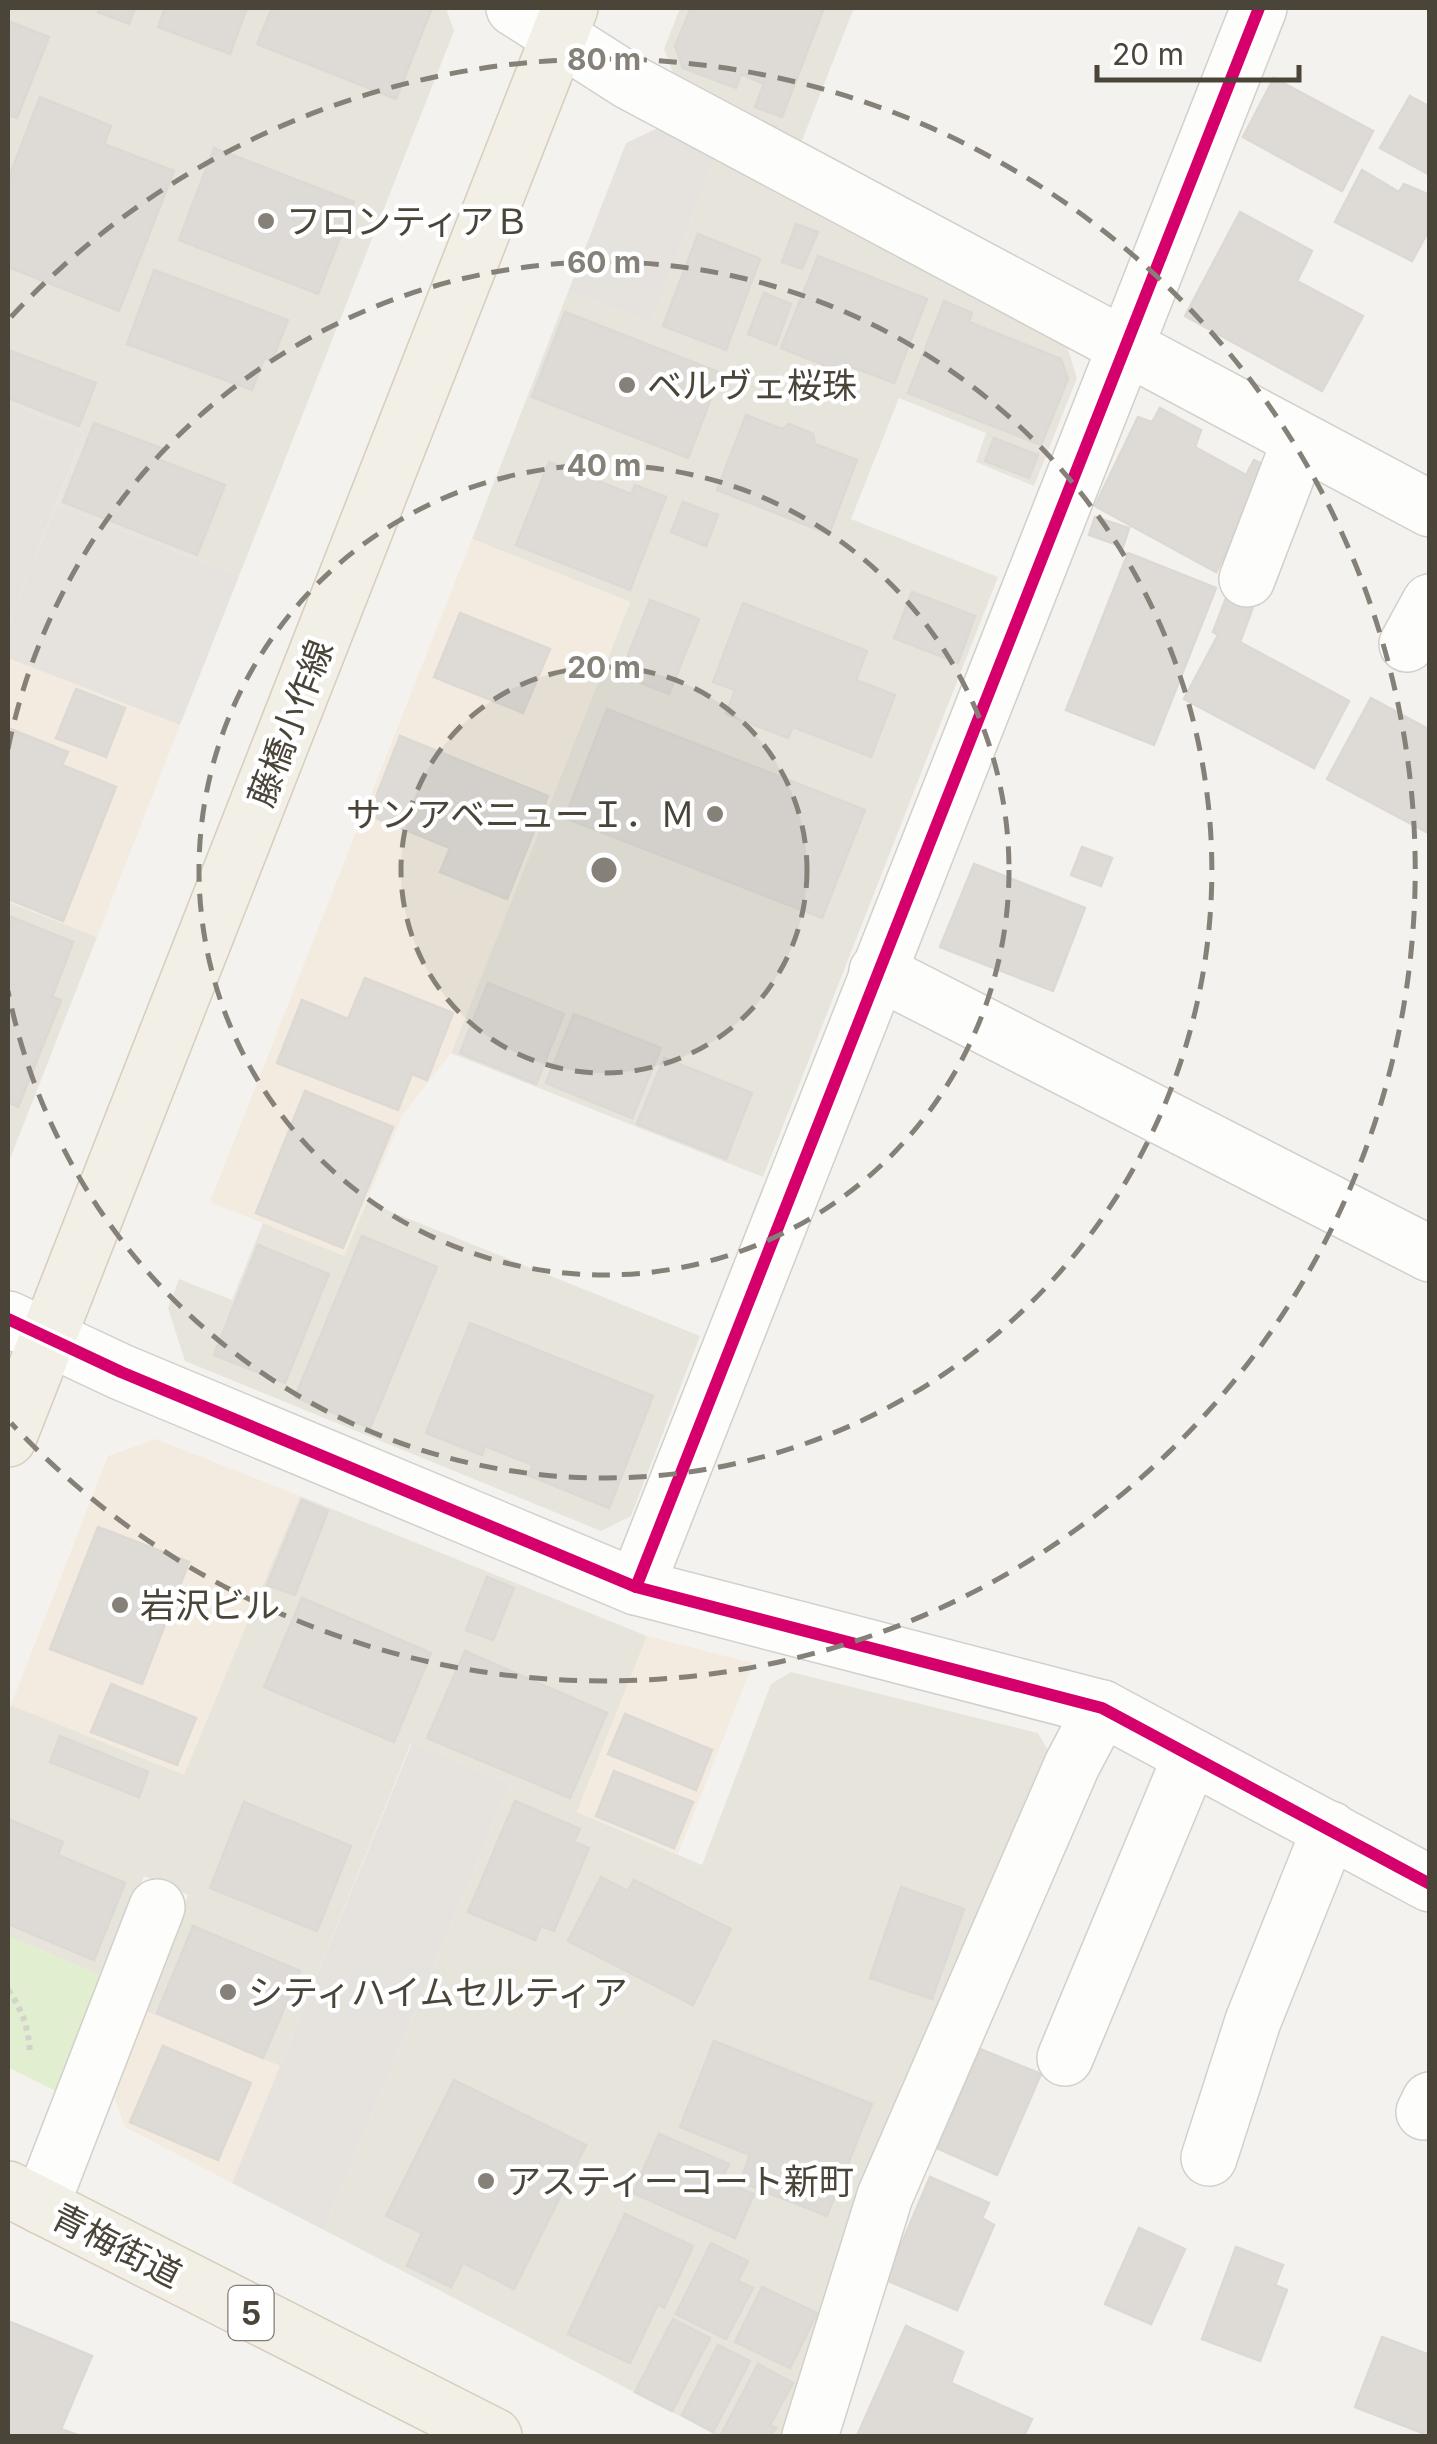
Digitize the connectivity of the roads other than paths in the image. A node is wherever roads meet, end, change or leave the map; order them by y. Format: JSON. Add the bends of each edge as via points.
{"nodes":[{"id":1,"x":1259,"y":8,"type":"edge"},
{"id":2,"x":547,"y":17,"type":"edge"},
{"id":3,"x":1124,"y":347,"type":"junction"},
{"id":4,"x":1300,"y":441,"type":"junction"},
{"id":5,"x":1430,"y":510,"type":"edge"},
{"id":6,"x":1247,"y":578,"type":"dead end"},
{"id":7,"x":878,"y":971,"type":"junction"},
{"id":8,"x":1430,"y":1254,"type":"edge"},
{"id":9,"x":28,"y":1329,"type":"edge"},
{"id":10,"x":8,"y":1439,"type":"edge"},
{"id":11,"x":636,"y":1587,"type":"junction"},
{"id":12,"x":1102,"y":1708,"type":"junction"},
{"id":13,"x":1191,"y":1756,"type":"junction"},
{"id":14,"x":1330,"y":1829,"type":"junction"},
{"id":15,"x":1430,"y":1884,"type":"edge"},
{"id":16,"x":157,"y":1908,"type":"dead end"},
{"id":17,"x":1064,"y":2058,"type":"dead end"},
{"id":18,"x":1209,"y":2158,"type":"dead end"},
{"id":19,"x":24,"y":2197,"type":"edge"},
{"id":20,"x":494,"y":2436,"type":"edge"},
{"id":21,"x":810,"y":2436,"type":"edge"}],
"edges":[{"from":1,"to":3,"type":"street"},
{"from":2,"to":3,"type":"street","via":[[630,82]]},
{"from":2,"to":9,"type":"main road","name":"藤橋小作線"},
{"from":3,"to":4,"type":"street"},
{"from":3,"to":7,"type":"street"},
{"from":4,"to":5,"type":"street"},
{"from":4,"to":6,"type":"street"},
{"from":7,"to":8,"type":"street"},
{"from":7,"to":11,"type":"street"},
{"from":9,"to":10,"type":"main road","name":"藤橋小作線"},
{"from":9,"to":11,"type":"street"},
{"from":11,"to":12,"type":"street"},
{"from":12,"to":13,"type":"street"},
{"from":12,"to":21,"type":"street","via":[[885,2196]]},
{"from":13,"to":14,"type":"street"},
{"from":13,"to":17,"type":"street"},
{"from":14,"to":15,"type":"street"},
{"from":14,"to":18,"type":"street","via":[[1252,2021]]},
{"from":16,"to":19,"type":"street"},
{"from":19,"to":20,"type":"main road","name":"青梅街道","number":"5"}]}
